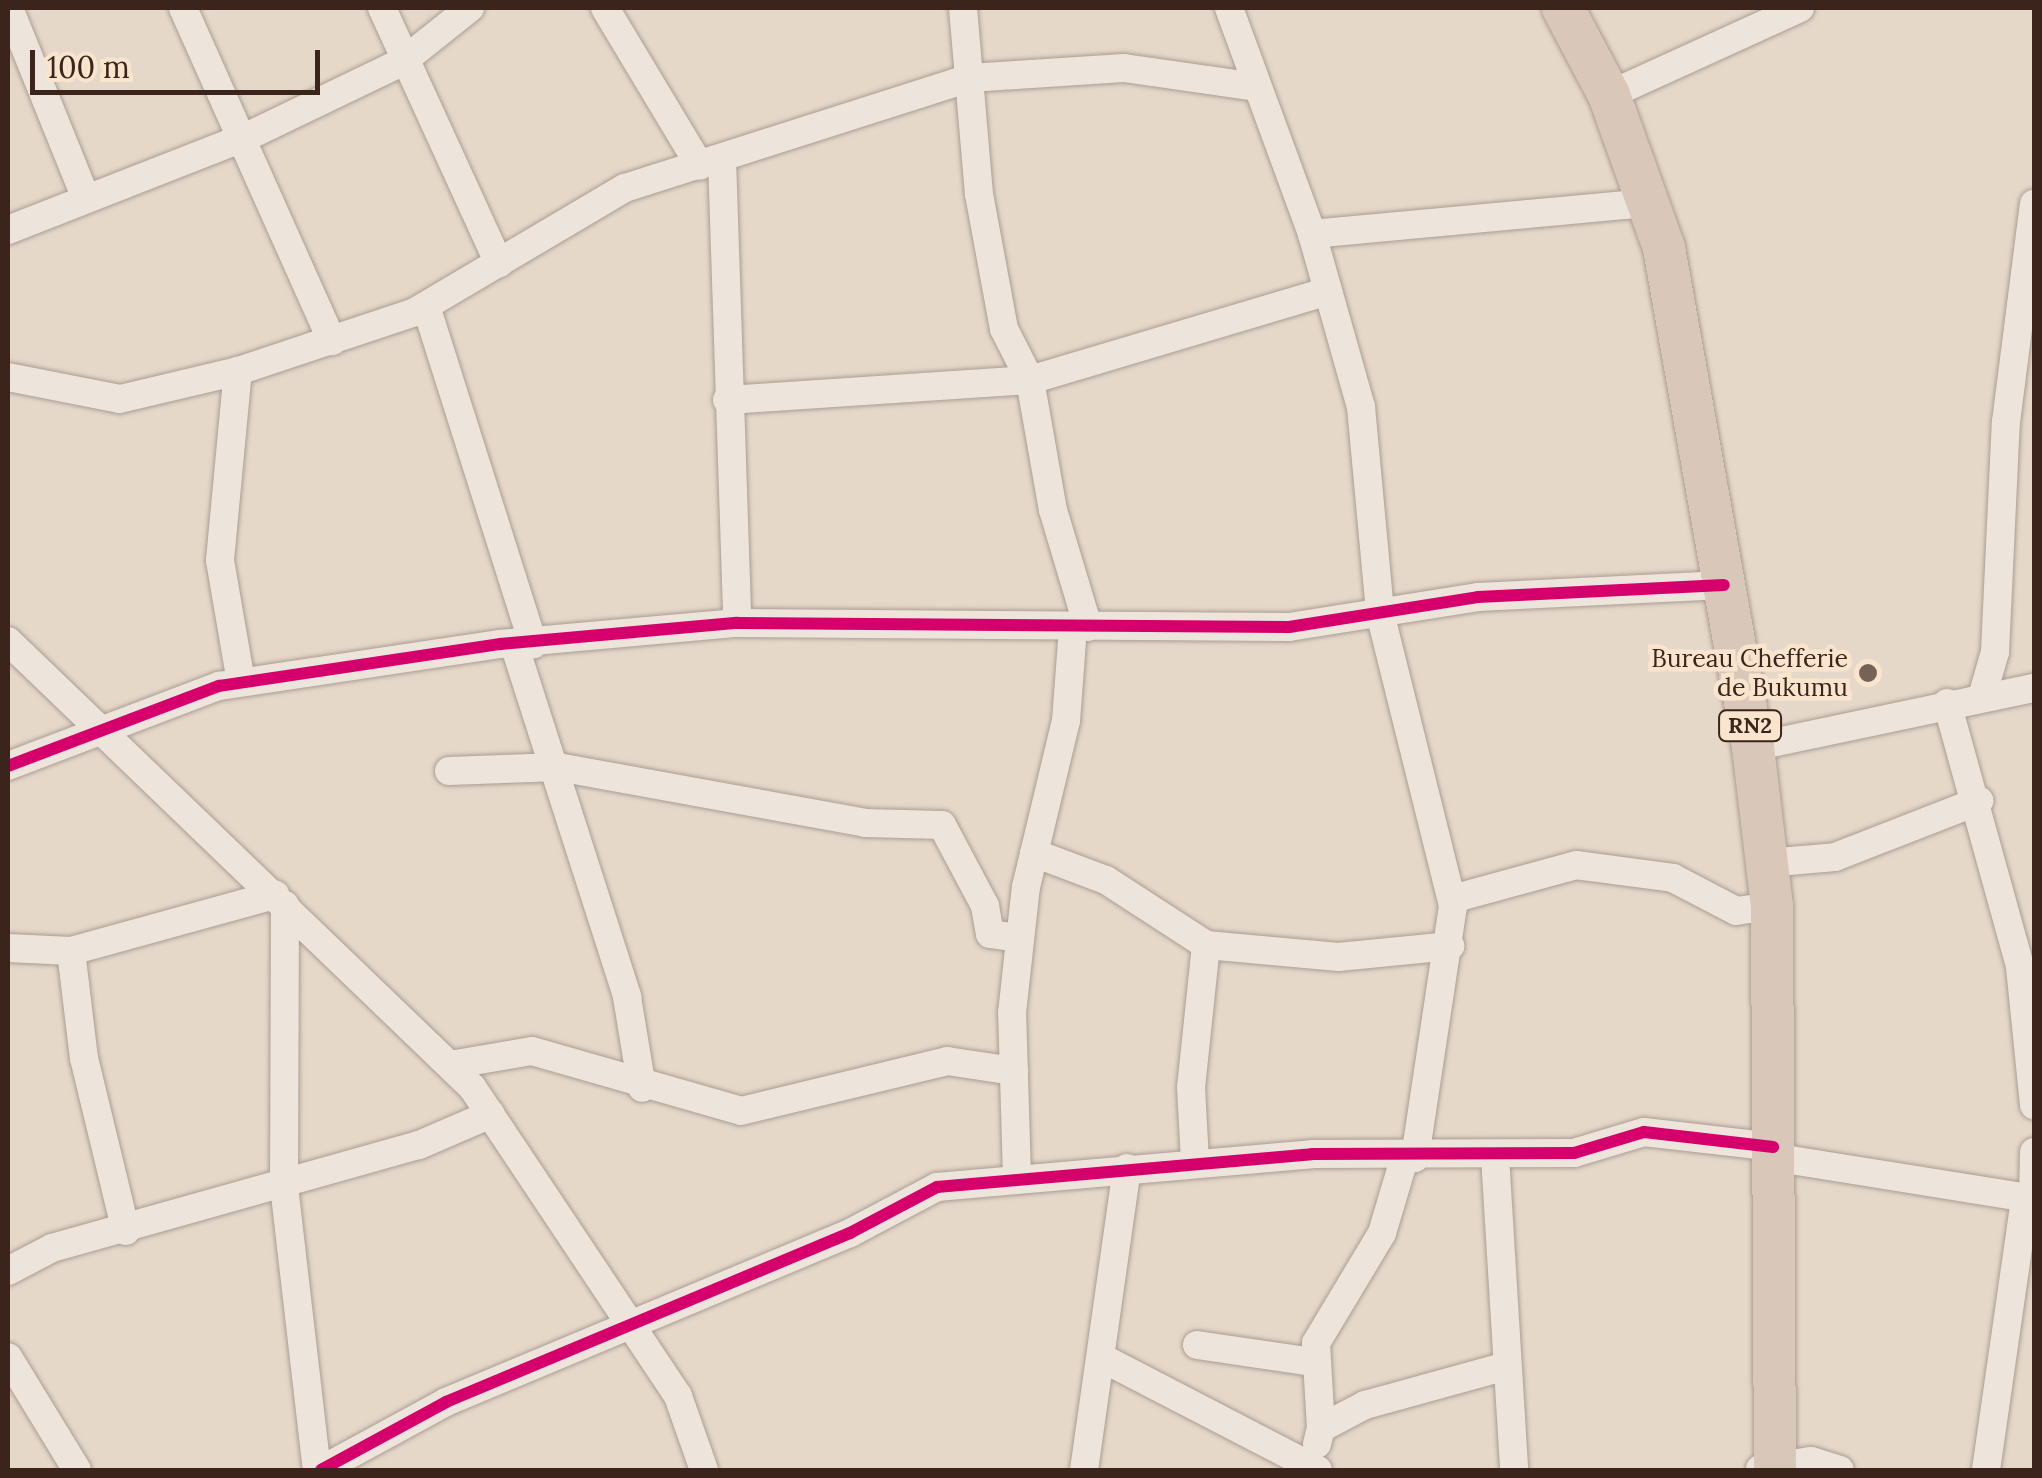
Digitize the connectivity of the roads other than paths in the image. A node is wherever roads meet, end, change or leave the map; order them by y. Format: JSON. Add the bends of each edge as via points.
{"nodes":[{"id":1,"x":9,"y":8,"type":"edge"},
{"id":2,"x":183,"y":8,"type":"edge"},
{"id":3,"x":382,"y":8,"type":"edge"},
{"id":4,"x":470,"y":8,"type":"edge"},
{"id":5,"x":604,"y":8,"type":"edge"},
{"id":6,"x":962,"y":8,"type":"edge"},
{"id":7,"x":1229,"y":8,"type":"edge"},
{"id":8,"x":1563,"y":8,"type":"edge"},
{"id":9,"x":1800,"y":8,"type":"edge"},
{"id":10,"x":402,"y":62,"type":"junction"},
{"id":11,"x":969,"y":78,"type":"junction"},
{"id":12,"x":1258,"y":87,"type":"junction"},
{"id":13,"x":1609,"y":94,"type":"junction"},
{"id":14,"x":248,"y":136,"type":"junction"},
{"id":15,"x":712,"y":163,"type":"junction"},
{"id":16,"x":86,"y":199,"type":"junction"},
{"id":17,"x":1648,"y":203,"type":"junction"},
{"id":18,"x":2034,"y":204,"type":"edge"},
{"id":19,"x":8,"y":230,"type":"edge"},
{"id":20,"x":1312,"y":234,"type":"junction"},
{"id":21,"x":499,"y":264,"type":"junction"},
{"id":22,"x":1328,"y":292,"type":"junction"},
{"id":23,"x":426,"y":306,"type":"junction"},
{"id":24,"x":332,"y":341,"type":"junction"},
{"id":25,"x":238,"y":371,"type":"junction"},
{"id":26,"x":8,"y":377,"type":"edge"},
{"id":27,"x":1030,"y":380,"type":"junction"},
{"id":28,"x":727,"y":400,"type":"junction"},
{"id":29,"x":1724,"y":585,"type":"junction"},
{"id":30,"x":1380,"y":613,"type":"junction"},
{"id":31,"x":737,"y":623,"type":"junction"},
{"id":32,"x":1081,"y":627,"type":"junction"},
{"id":33,"x":8,"y":641,"type":"edge"},
{"id":34,"x":524,"y":644,"type":"junction"},
{"id":35,"x":241,"y":682,"type":"junction"},
{"id":36,"x":2034,"y":688,"type":"edge"},
{"id":37,"x":1982,"y":697,"type":"junction"},
{"id":38,"x":1947,"y":702,"type":"junction"},
{"id":39,"x":98,"y":732,"type":"junction"},
{"id":40,"x":1753,"y":747,"type":"junction"},
{"id":41,"x":8,"y":766,"type":"edge"},
{"id":42,"x":558,"y":768,"type":"junction"},
{"id":43,"x":449,"y":771,"type":"dead end"},
{"id":44,"x":1980,"y":801,"type":"junction"},
{"id":45,"x":1034,"y":853,"type":"junction"},
{"id":46,"x":1767,"y":863,"type":"junction"},
{"id":47,"x":280,"y":900,"type":"junction"},
{"id":48,"x":1452,"y":900,"type":"junction"},
{"id":49,"x":1772,"y":906,"type":"junction"},
{"id":50,"x":1020,"y":938,"type":"junction"},
{"id":51,"x":1206,"y":946,"type":"junction"},
{"id":52,"x":1450,"y":946,"type":"junction"},
{"id":53,"x":8,"y":948,"type":"edge"},
{"id":54,"x":71,"y":951,"type":"junction"},
{"id":55,"x":450,"y":1065,"type":"junction"},
{"id":56,"x":1014,"y":1071,"type":"junction"},
{"id":57,"x":642,"y":1088,"type":"junction"},
{"id":58,"x":2034,"y":1106,"type":"edge"},
{"id":59,"x":491,"y":1114,"type":"junction"},
{"id":60,"x":1772,"y":1152,"type":"junction"},
{"id":61,"x":2034,"y":1152,"type":"edge"},
{"id":62,"x":1495,"y":1156,"type":"junction"},
{"id":63,"x":1409,"y":1159,"type":"junction"},
{"id":64,"x":1195,"y":1162,"type":"junction"},
{"id":65,"x":1127,"y":1168,"type":"junction"},
{"id":66,"x":1017,"y":1177,"type":"junction"},
{"id":67,"x":284,"y":1186,"type":"junction"},
{"id":68,"x":2031,"y":1199,"type":"edge"},
{"id":69,"x":126,"y":1232,"type":"junction"},
{"id":70,"x":8,"y":1270,"type":"edge"},
{"id":71,"x":628,"y":1321,"type":"junction"},
{"id":72,"x":1197,"y":1345,"type":"dead end"},
{"id":73,"x":8,"y":1357,"type":"edge"},
{"id":74,"x":1104,"y":1359,"type":"junction"},
{"id":75,"x":1314,"y":1362,"type":"junction"},
{"id":76,"x":1507,"y":1366,"type":"junction"},
{"id":77,"x":1321,"y":1428,"type":"junction"},
{"id":78,"x":1769,"y":1467,"type":"edge"},
{"id":79,"x":1315,"y":1469,"type":"edge"},
{"id":80,"x":76,"y":1470,"type":"edge"},
{"id":81,"x":319,"y":1470,"type":"edge"},
{"id":82,"x":704,"y":1470,"type":"edge"},
{"id":83,"x":1084,"y":1470,"type":"edge"},
{"id":84,"x":1514,"y":1470,"type":"edge"},
{"id":85,"x":1840,"y":1470,"type":"edge"},
{"id":86,"x":1986,"y":1470,"type":"edge"}],
"edges":[{"from":1,"to":16,"type":"street"},
{"from":2,"to":14,"type":"street"},
{"from":3,"to":10,"type":"street"},
{"from":4,"to":10,"type":"street"},
{"from":5,"to":15,"type":"street"},
{"from":6,"to":11,"type":"street"},
{"from":7,"to":12,"type":"street"},
{"from":8,"to":13,"type":"highway","number":"RN2"},
{"from":9,"to":13,"type":"street"},
{"from":10,"to":14,"type":"street"},
{"from":10,"to":21,"type":"street"},
{"from":11,"to":12,"type":"street","via":[[1124,68]]},
{"from":11,"to":15,"type":"street"},
{"from":11,"to":27,"type":"street","via":[[1004,329]]},
{"from":12,"to":20,"type":"street"},
{"from":13,"to":17,"type":"highway","number":"RN2"},
{"from":14,"to":16,"type":"street"},
{"from":14,"to":24,"type":"street"},
{"from":15,"to":21,"type":"street","via":[[625,188]]},
{"from":15,"to":28,"type":"street"},
{"from":16,"to":19,"type":"street"},
{"from":17,"to":20,"type":"street"},
{"from":17,"to":29,"type":"highway","number":"RN2"},
{"from":18,"to":37,"type":"street","via":[[2006,422],[1995,652]]},
{"from":20,"to":22,"type":"street"},
{"from":21,"to":23,"type":"street"},
{"from":22,"to":27,"type":"street"},
{"from":22,"to":30,"type":"street","via":[[1361,407]]},
{"from":23,"to":24,"type":"street"},
{"from":23,"to":34,"type":"street"},
{"from":24,"to":25,"type":"street"},
{"from":25,"to":26,"type":"street","via":[[120,399]]},
{"from":25,"to":35,"type":"street","via":[[220,560]]},
{"from":27,"to":28,"type":"street"},
{"from":27,"to":32,"type":"street"},
{"from":28,"to":31,"type":"street"},
{"from":29,"to":30,"type":"street","via":[[1478,598]]},
{"from":29,"to":40,"type":"highway","number":"RN2"},
{"from":30,"to":32,"type":"street","via":[[1288,627]]},
{"from":30,"to":48,"type":"street"},
{"from":31,"to":32,"type":"street"},
{"from":31,"to":34,"type":"street"},
{"from":32,"to":45,"type":"street"},
{"from":33,"to":39,"type":"street"},
{"from":34,"to":35,"type":"street"},
{"from":34,"to":42,"type":"street"},
{"from":35,"to":39,"type":"street"},
{"from":36,"to":37,"type":"street"},
{"from":37,"to":38,"type":"street"},
{"from":38,"to":40,"type":"street"},
{"from":38,"to":44,"type":"street"},
{"from":39,"to":41,"type":"street"},
{"from":39,"to":47,"type":"street"},
{"from":40,"to":46,"type":"highway","number":"RN2"},
{"from":42,"to":43,"type":"street"},
{"from":42,"to":50,"type":"street","via":[[865,823],[942,825],[985,906],[990,934]]},
{"from":42,"to":57,"type":"street","via":[[627,997]]},
{"from":44,"to":46,"type":"street","via":[[1835,857]]},
{"from":44,"to":58,"type":"street","via":[[2020,968]]},
{"from":45,"to":50,"type":"street"},
{"from":45,"to":51,"type":"street","via":[[1106,880]]},
{"from":46,"to":49,"type":"highway","number":"RN2"},
{"from":47,"to":54,"type":"street"},
{"from":47,"to":55,"type":"street"},
{"from":47,"to":67,"type":"street"},
{"from":48,"to":49,"type":"street","via":[[1576,866],[1673,878],[1736,911]]},
{"from":48,"to":52,"type":"street"},
{"from":49,"to":60,"type":"highway","number":"RN2"},
{"from":50,"to":56,"type":"street"},
{"from":51,"to":52,"type":"street","via":[[1338,958]]},
{"from":51,"to":64,"type":"street","via":[[1191,1087]]},
{"from":52,"to":63,"type":"street"},
{"from":53,"to":54,"type":"street"},
{"from":54,"to":69,"type":"street","via":[[84,1058]]},
{"from":55,"to":57,"type":"street","via":[[532,1050]]},
{"from":55,"to":59,"type":"street"},
{"from":56,"to":57,"type":"street","via":[[947,1061],[760,1112]]},
{"from":56,"to":66,"type":"street"},
{"from":59,"to":67,"type":"street"},
{"from":59,"to":71,"type":"street"},
{"from":60,"to":62,"type":"street","via":[[1644,1132],[1574,1153]]},
{"from":60,"to":68,"type":"street"},
{"from":60,"to":78,"type":"highway","number":"RN2"},
{"from":61,"to":68,"type":"street"},
{"from":62,"to":63,"type":"street"},
{"from":62,"to":76,"type":"street"},
{"from":63,"to":64,"type":"street"},
{"from":63,"to":75,"type":"street","via":[[1382,1233]]},
{"from":64,"to":65,"type":"street"},
{"from":65,"to":66,"type":"street"},
{"from":65,"to":74,"type":"street"},
{"from":66,"to":71,"type":"street","via":[[937,1188],[850,1234]]},
{"from":67,"to":69,"type":"street"},
{"from":67,"to":81,"type":"street"},
{"from":68,"to":86,"type":"street"},
{"from":69,"to":70,"type":"street","via":[[52,1248]]},
{"from":71,"to":81,"type":"street"},
{"from":71,"to":82,"type":"street","via":[[678,1396]]},
{"from":72,"to":75,"type":"street"},
{"from":73,"to":80,"type":"street"},
{"from":74,"to":79,"type":"street"},
{"from":74,"to":83,"type":"street"},
{"from":75,"to":77,"type":"street"},
{"from":76,"to":77,"type":"street","via":[[1365,1404]]},
{"from":76,"to":84,"type":"street"},
{"from":77,"to":79,"type":"street"},
{"from":78,"to":85,"type":"street"}]}
